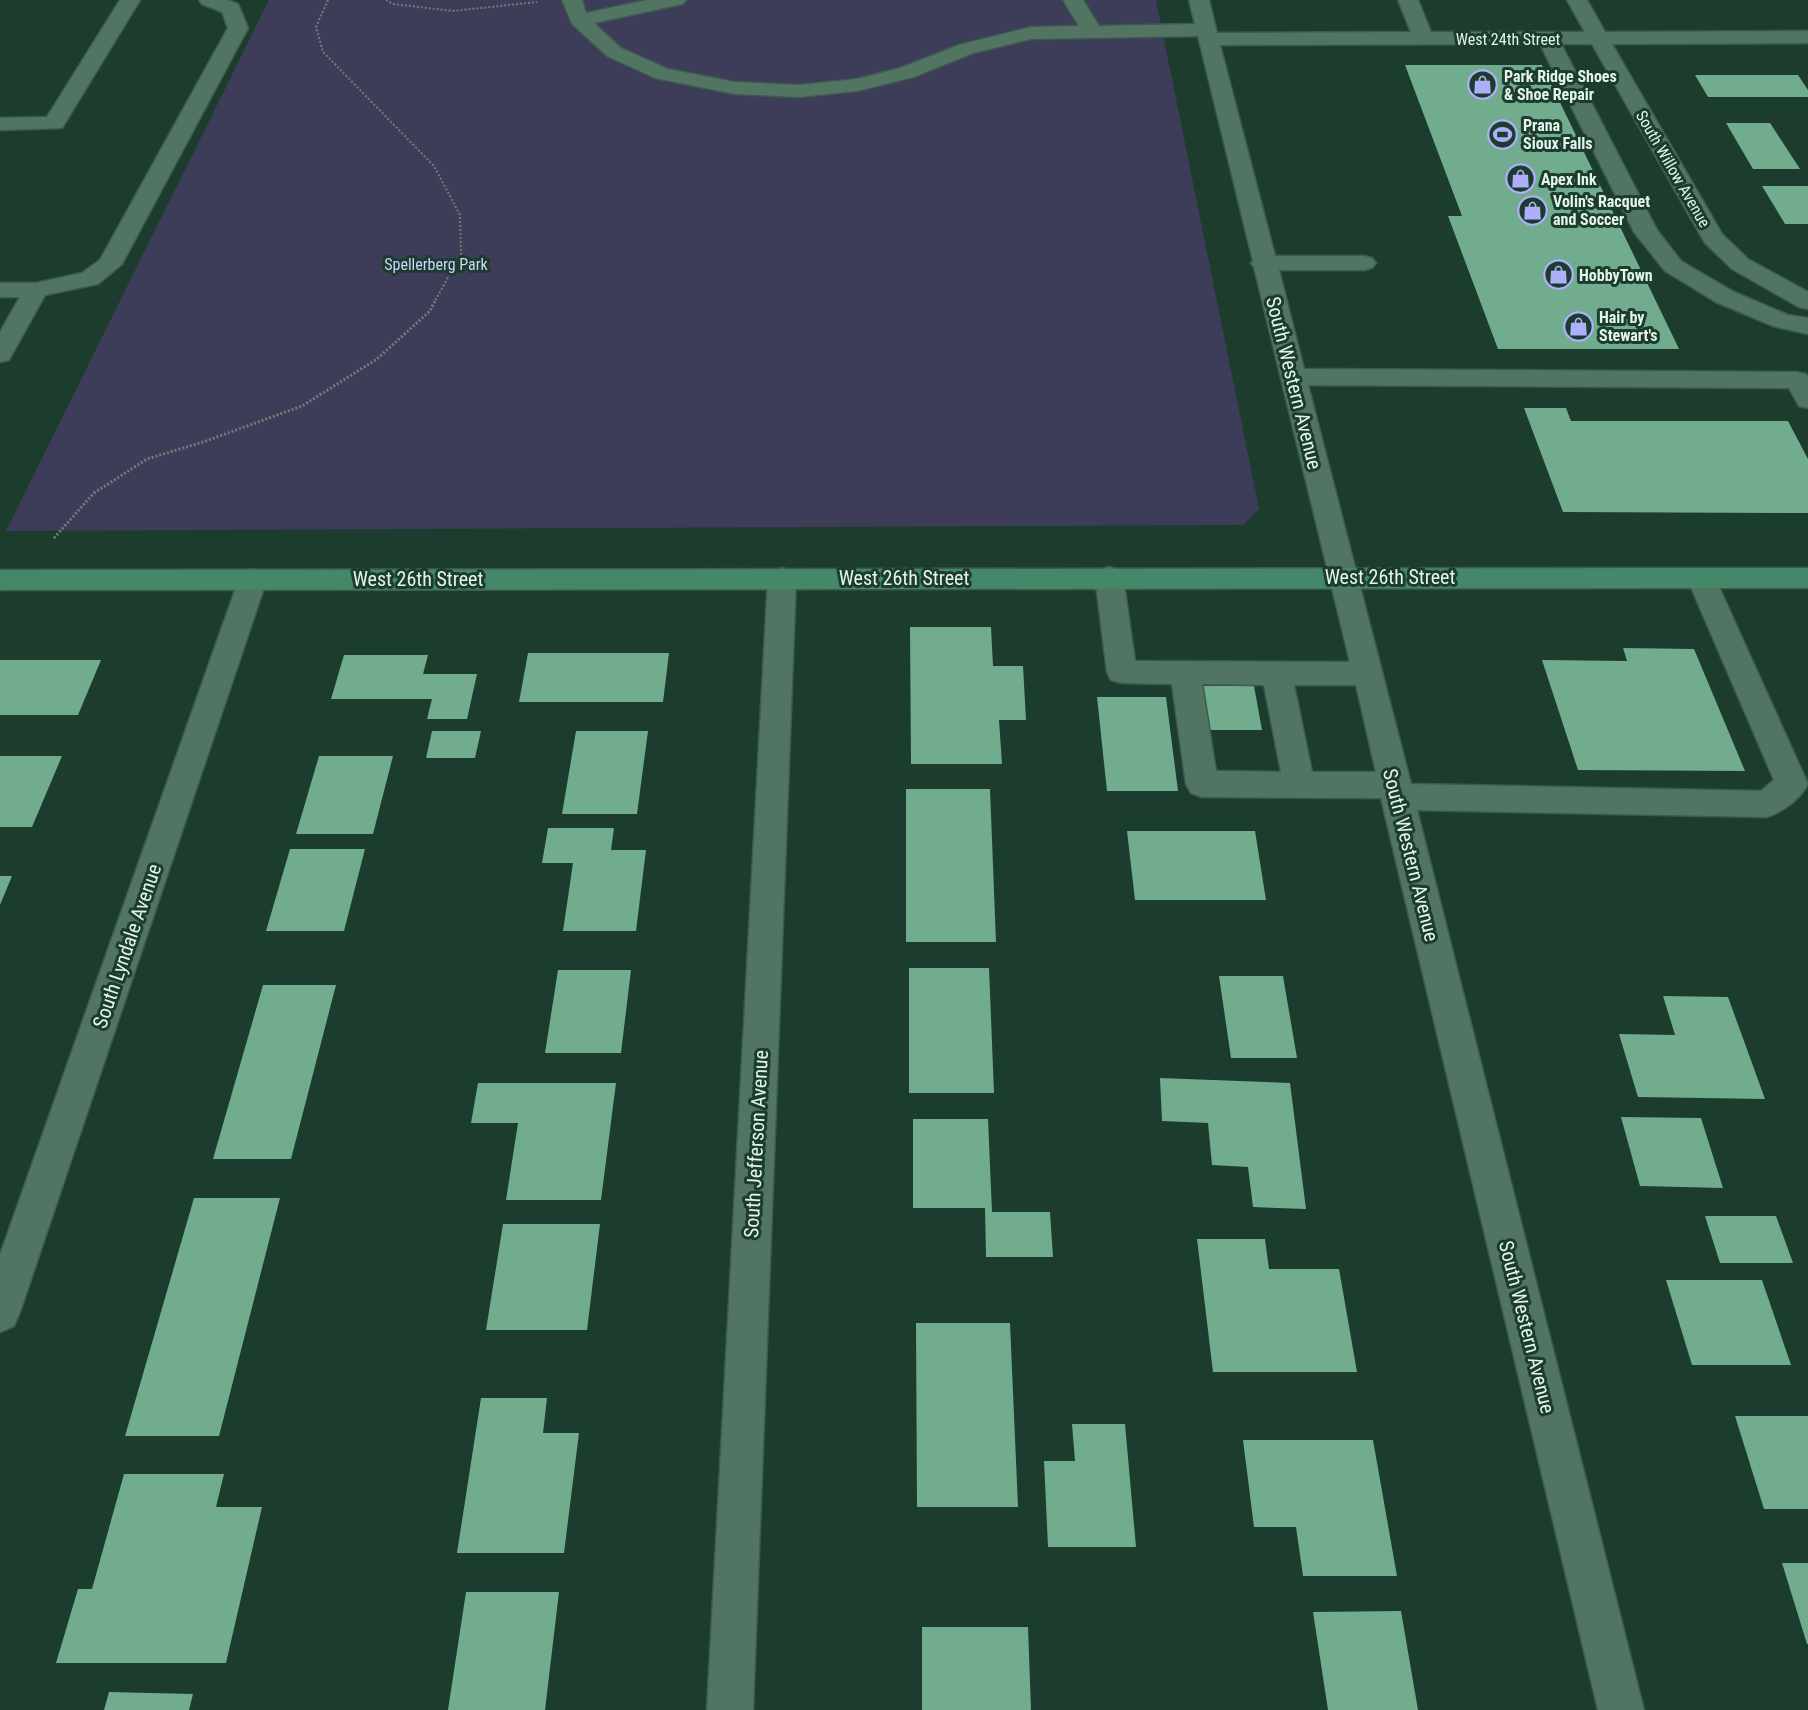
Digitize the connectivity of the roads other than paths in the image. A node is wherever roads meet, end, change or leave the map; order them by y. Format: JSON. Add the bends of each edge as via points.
{"nodes":[{"id":1,"x":130,"y":0,"type":"edge"},
{"id":2,"x":209,"y":0,"type":"edge"},
{"id":3,"x":572,"y":0,"type":"edge"},
{"id":4,"x":676,"y":0,"type":"edge"},
{"id":5,"x":1073,"y":0,"type":"edge"},
{"id":6,"x":1199,"y":0,"type":"edge"},
{"id":7,"x":1408,"y":0,"type":"edge"},
{"id":8,"x":1577,"y":0,"type":"edge"},
{"id":9,"x":579,"y":20,"type":"junction"},
{"id":10,"x":1093,"y":32,"type":"junction"},
{"id":11,"x":1207,"y":35,"type":"junction"},
{"id":12,"x":1808,"y":37,"type":"edge"},
{"id":13,"x":1424,"y":39,"type":"junction"},
{"id":14,"x":1548,"y":39,"type":"junction"},
{"id":15,"x":1598,"y":39,"type":"junction"},
{"id":16,"x":0,"y":124,"type":"edge"},
{"id":17,"x":1263,"y":263,"type":"junction"},
{"id":18,"x":1364,"y":263,"type":"dead end"},
{"id":19,"x":0,"y":290,"type":"edge"},
{"id":20,"x":36,"y":290,"type":"junction"},
{"id":21,"x":1808,"y":302,"type":"edge"},
{"id":22,"x":1808,"y":326,"type":"edge"},
{"id":23,"x":0,"y":354,"type":"edge"},
{"id":24,"x":1292,"y":377,"type":"junction"},
{"id":25,"x":1808,"y":400,"type":"edge"},
{"id":26,"x":1109,"y":577,"type":"junction"},
{"id":27,"x":1343,"y":577,"type":"junction"},
{"id":28,"x":782,"y":578,"type":"junction"},
{"id":29,"x":1701,"y":578,"type":"junction"},
{"id":30,"x":1808,"y":578,"type":"edge"},
{"id":31,"x":253,"y":579,"type":"junction"},
{"id":32,"x":0,"y":580,"type":"edge"},
{"id":33,"x":1185,"y":672,"type":"junction"},
{"id":34,"x":1277,"y":673,"type":"junction"},
{"id":35,"x":1368,"y":675,"type":"junction"},
{"id":36,"x":1299,"y":784,"type":"junction"},
{"id":37,"x":1396,"y":791,"type":"junction"},
{"id":38,"x":0,"y":1312,"type":"edge"},
{"id":39,"x":730,"y":1710,"type":"edge"},
{"id":40,"x":1621,"y":1710,"type":"edge"}],
"edges":[{"from":1,"to":16,"type":"street","via":[[54,123]]},
{"from":2,"to":20,"type":"street","via":[[231,8],[238,28],[110,264],[90,279]]},
{"from":3,"to":9,"type":"street"},
{"from":4,"to":9,"type":"street"},
{"from":5,"to":10,"type":"street"},
{"from":6,"to":11,"type":"street","name":"South Western Avenue"},
{"from":7,"to":13,"type":"street"},
{"from":8,"to":15,"type":"street","name":"South Willow Avenue"},
{"from":9,"to":10,"type":"street","name":"West 24th Street","via":[[615,52],[662,74],[735,88],[799,91],[857,85],[908,73],[966,49],[1031,33]]},
{"from":10,"to":11,"type":"street","name":"West 24th Street"},
{"from":11,"to":13,"type":"street","name":"West 24th Street"},
{"from":11,"to":17,"type":"street","name":"South Western Avenue"},
{"from":12,"to":15,"type":"street","name":"West 24th Street"},
{"from":13,"to":14,"type":"street","name":"West 24th Street"},
{"from":14,"to":15,"type":"street","name":"West 24th Street"},
{"from":14,"to":22,"type":"street","via":[[1646,232],[1673,266],[1725,297],[1782,321]]},
{"from":15,"to":21,"type":"street","name":"South Willow Avenue","via":[[1713,238],[1740,264]]},
{"from":17,"to":18,"type":"street"},
{"from":17,"to":24,"type":"street","name":"South Western Avenue"},
{"from":19,"to":20,"type":"street"},
{"from":20,"to":23,"type":"street"},
{"from":24,"to":25,"type":"street","via":[[1797,380]]},
{"from":24,"to":27,"type":"street","name":"South Western Avenue"},
{"from":26,"to":27,"type":"main road","name":"West 26th Street"},
{"from":26,"to":28,"type":"main road","name":"West 26th Street"},
{"from":26,"to":33,"type":"street","via":[[1122,672]]},
{"from":27,"to":29,"type":"main road","name":"West 26th Street"},
{"from":27,"to":35,"type":"street","name":"South Western Avenue"},
{"from":28,"to":31,"type":"main road","name":"West 26th Street"},
{"from":28,"to":39,"type":"street","name":"South Jefferson Avenue"},
{"from":29,"to":30,"type":"main road","name":"West 26th Street"},
{"from":29,"to":37,"type":"street","via":[[1792,784],[1767,804]]},
{"from":31,"to":32,"type":"main road","name":"West 26th Street"},
{"from":31,"to":38,"type":"street","name":"South Lyndale Avenue"},
{"from":33,"to":34,"type":"street"},
{"from":33,"to":36,"type":"street","via":[[1202,784]]},
{"from":34,"to":35,"type":"street"},
{"from":34,"to":36,"type":"street"},
{"from":35,"to":37,"type":"street","name":"South Western Avenue"},
{"from":36,"to":37,"type":"street"},
{"from":37,"to":40,"type":"street","name":"South Western Avenue"}]}
